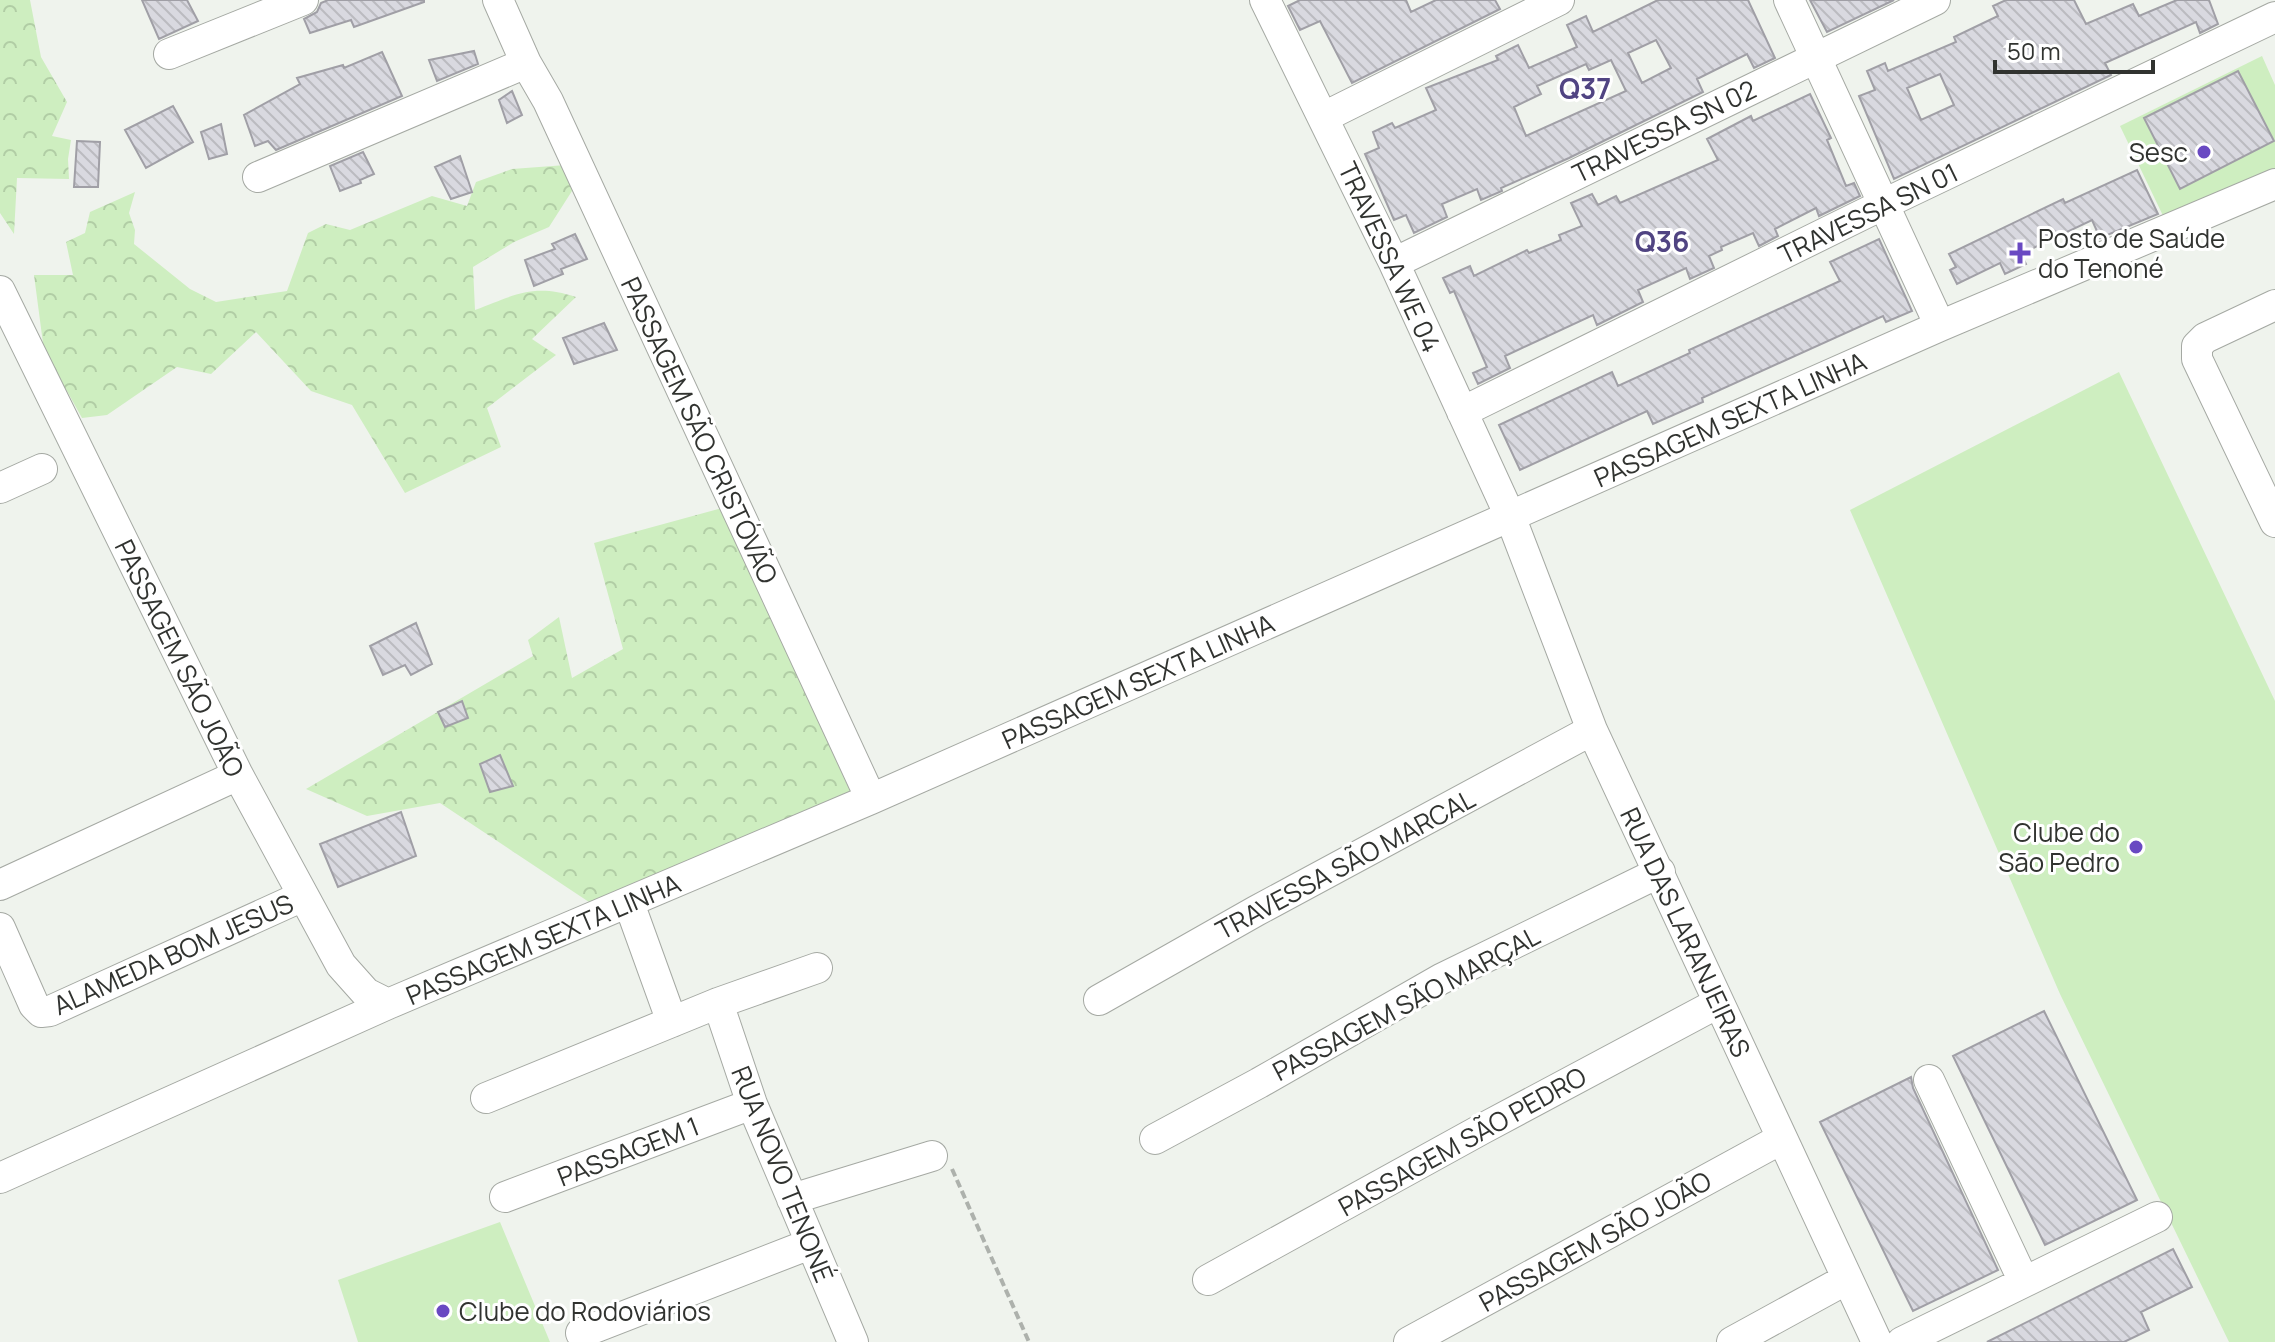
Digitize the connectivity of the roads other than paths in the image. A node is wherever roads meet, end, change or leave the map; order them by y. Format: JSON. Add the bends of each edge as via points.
{"nodes":[{"id":1,"x":303,"y":0,"type":"edge"},
{"id":2,"x":498,"y":0,"type":"edge"},
{"id":3,"x":1265,"y":0,"type":"edge"},
{"id":4,"x":1559,"y":0,"type":"edge"},
{"id":5,"x":1789,"y":0,"type":"edge"},
{"id":6,"x":1935,"y":0,"type":"edge"},
{"id":7,"x":2268,"y":20,"type":"edge"},
{"id":8,"x":169,"y":54,"type":"dead end"},
{"id":9,"x":1816,"y":58,"type":"junction"},
{"id":10,"x":526,"y":63,"type":"junction"},
{"id":11,"x":1324,"y":117,"type":"junction"},
{"id":12,"x":258,"y":177,"type":"dead end"},
{"id":13,"x":2275,"y":184,"type":"edge"},
{"id":14,"x":1884,"y":204,"type":"junction"},
{"id":15,"x":1394,"y":263,"type":"junction"},
{"id":16,"x":0,"y":291,"type":"edge"},
{"id":17,"x":2275,"y":305,"type":"edge"},
{"id":18,"x":1940,"y":326,"type":"junction"},
{"id":19,"x":1462,"y":412,"type":"junction"},
{"id":20,"x":42,"y":469,"type":"dead end"},
{"id":21,"x":0,"y":488,"type":"edge"},
{"id":22,"x":1510,"y":516,"type":"junction"},
{"id":23,"x":2275,"y":522,"type":"edge"},
{"id":24,"x":1592,"y":730,"type":"junction"},
{"id":25,"x":238,"y":775,"type":"junction"},
{"id":26,"x":871,"y":799,"type":"junction"},
{"id":27,"x":1660,"y":872,"type":"junction"},
{"id":28,"x":0,"y":885,"type":"edge"},
{"id":29,"x":303,"y":896,"type":"junction"},
{"id":30,"x":629,"y":903,"type":"junction"},
{"id":31,"x":0,"y":928,"type":"edge"},
{"id":32,"x":817,"y":968,"type":"dead end"},
{"id":33,"x":1099,"y":1000,"type":"dead end"},
{"id":34,"x":718,"y":1003,"type":"junction"},
{"id":35,"x":1718,"y":1003,"type":"junction"},
{"id":36,"x":388,"y":1004,"type":"junction"},
{"id":37,"x":672,"y":1022,"type":"junction"},
{"id":38,"x":1929,"y":1080,"type":"dead end"},
{"id":39,"x":486,"y":1098,"type":"dead end"},
{"id":40,"x":752,"y":1104,"type":"junction"},
{"id":41,"x":1155,"y":1139,"type":"dead end"},
{"id":42,"x":1781,"y":1139,"type":"junction"},
{"id":43,"x":932,"y":1156,"type":"road end"},
{"id":44,"x":0,"y":1178,"type":"edge"},
{"id":45,"x":505,"y":1197,"type":"dead end"},
{"id":46,"x":792,"y":1199,"type":"junction"},
{"id":47,"x":2157,"y":1217,"type":"dead end"},
{"id":48,"x":810,"y":1244,"type":"junction"},
{"id":49,"x":1847,"y":1279,"type":"junction"},
{"id":50,"x":1208,"y":1280,"type":"dead end"},
{"id":51,"x":2024,"y":1282,"type":"junction"},
{"id":52,"x":581,"y":1333,"type":"dead end"},
{"id":53,"x":853,"y":1342,"type":"edge"},
{"id":54,"x":1409,"y":1342,"type":"edge"},
{"id":55,"x":1732,"y":1342,"type":"edge"},
{"id":56,"x":1877,"y":1342,"type":"edge"},
{"id":57,"x":1902,"y":1342,"type":"edge"}],
"edges":[{"from":1,"to":8,"type":"street"},
{"from":2,"to":10,"type":"street","name":"PASSAGEM SÃO CRISTÓVÃO"},
{"from":3,"to":11,"type":"street","name":"TRAVESSA WE 04"},
{"from":4,"to":11,"type":"street"},
{"from":5,"to":9,"type":"street"},
{"from":6,"to":9,"type":"street","name":"TRAVESSA SN 02"},
{"from":7,"to":14,"type":"street","name":"TRAVESSA SN 01"},
{"from":9,"to":14,"type":"street"},
{"from":9,"to":15,"type":"street","name":"TRAVESSA SN 02"},
{"from":10,"to":12,"type":"street"},
{"from":10,"to":26,"type":"street","name":"PASSAGEM SÃO CRISTÓVÃO"},
{"from":11,"to":15,"type":"street","name":"TRAVESSA WE 04"},
{"from":13,"to":18,"type":"street","name":"PASSAGEM SEXTA LINHA"},
{"from":14,"to":18,"type":"street"},
{"from":14,"to":19,"type":"street","name":"TRAVESSA SN 01"},
{"from":15,"to":19,"type":"street","name":"TRAVESSA WE 04"},
{"from":16,"to":25,"type":"street","name":"PASSAGEM SÃO JOÃO"},
{"from":17,"to":23,"type":"street","via":[[2197,346],[2197,359]]},
{"from":18,"to":22,"type":"street","name":"PASSAGEM SEXTA LINHA"},
{"from":19,"to":22,"type":"street","name":"TRAVESSA WE 04"},
{"from":20,"to":21,"type":"street"},
{"from":22,"to":24,"type":"street","name":"RUA DAS LARANJEIRAS"},
{"from":22,"to":26,"type":"street","name":"PASSAGEM SEXTA LINHA"},
{"from":24,"to":27,"type":"street","name":"RUA DAS LARANJEIRAS"},
{"from":24,"to":33,"type":"street","name":"TRAVESSA SÃO MARCAL"},
{"from":25,"to":28,"type":"street"},
{"from":25,"to":29,"type":"street","name":"PASSAGEM SÃO JOÃO"},
{"from":26,"to":30,"type":"street","name":"PASSAGEM SEXTA LINHA"},
{"from":27,"to":35,"type":"street","name":"RUA DAS LARANJEIRAS"},
{"from":27,"to":41,"type":"street","name":"PASSAGEM SÃO MARÇAL","via":[[1441,979]]},
{"from":29,"to":31,"type":"street","name":"ALAMEDA BOM JESUS","via":[[41,1012]]},
{"from":29,"to":36,"type":"street","name":"PASSAGEM SÃO JOÃO","via":[[341,965],[366,993]]},
{"from":30,"to":36,"type":"street","name":"PASSAGEM SEXTA LINHA"},
{"from":30,"to":37,"type":"street"},
{"from":32,"to":34,"type":"street"},
{"from":34,"to":37,"type":"street"},
{"from":34,"to":40,"type":"street","name":"RUA NOVO TENONÉ"},
{"from":35,"to":42,"type":"street","name":"RUA DAS LARANJEIRAS"},
{"from":35,"to":50,"type":"street","name":"PASSAGEM SÃO PEDRO"},
{"from":36,"to":44,"type":"street","name":"PASSAGEM SEXTA LINHA"},
{"from":37,"to":39,"type":"street"},
{"from":38,"to":51,"type":"street"},
{"from":40,"to":45,"type":"street","name":"PASSAGEM 1"},
{"from":40,"to":46,"type":"street","name":"RUA NOVO TENONÉ"},
{"from":42,"to":49,"type":"street","name":"RUA DAS LARANJEIRAS"},
{"from":42,"to":54,"type":"street","name":"PASSAGEM SÃO JOÃO"},
{"from":43,"to":46,"type":"street"},
{"from":46,"to":48,"type":"street","name":"RUA NOVO TENONÉ"},
{"from":47,"to":51,"type":"street"},
{"from":48,"to":52,"type":"street"},
{"from":48,"to":53,"type":"street","name":"RUA NOVO TENONÉ"},
{"from":49,"to":55,"type":"street"},
{"from":49,"to":56,"type":"street","name":"RUA DAS LARANJEIRAS"},
{"from":51,"to":57,"type":"street"}]}
